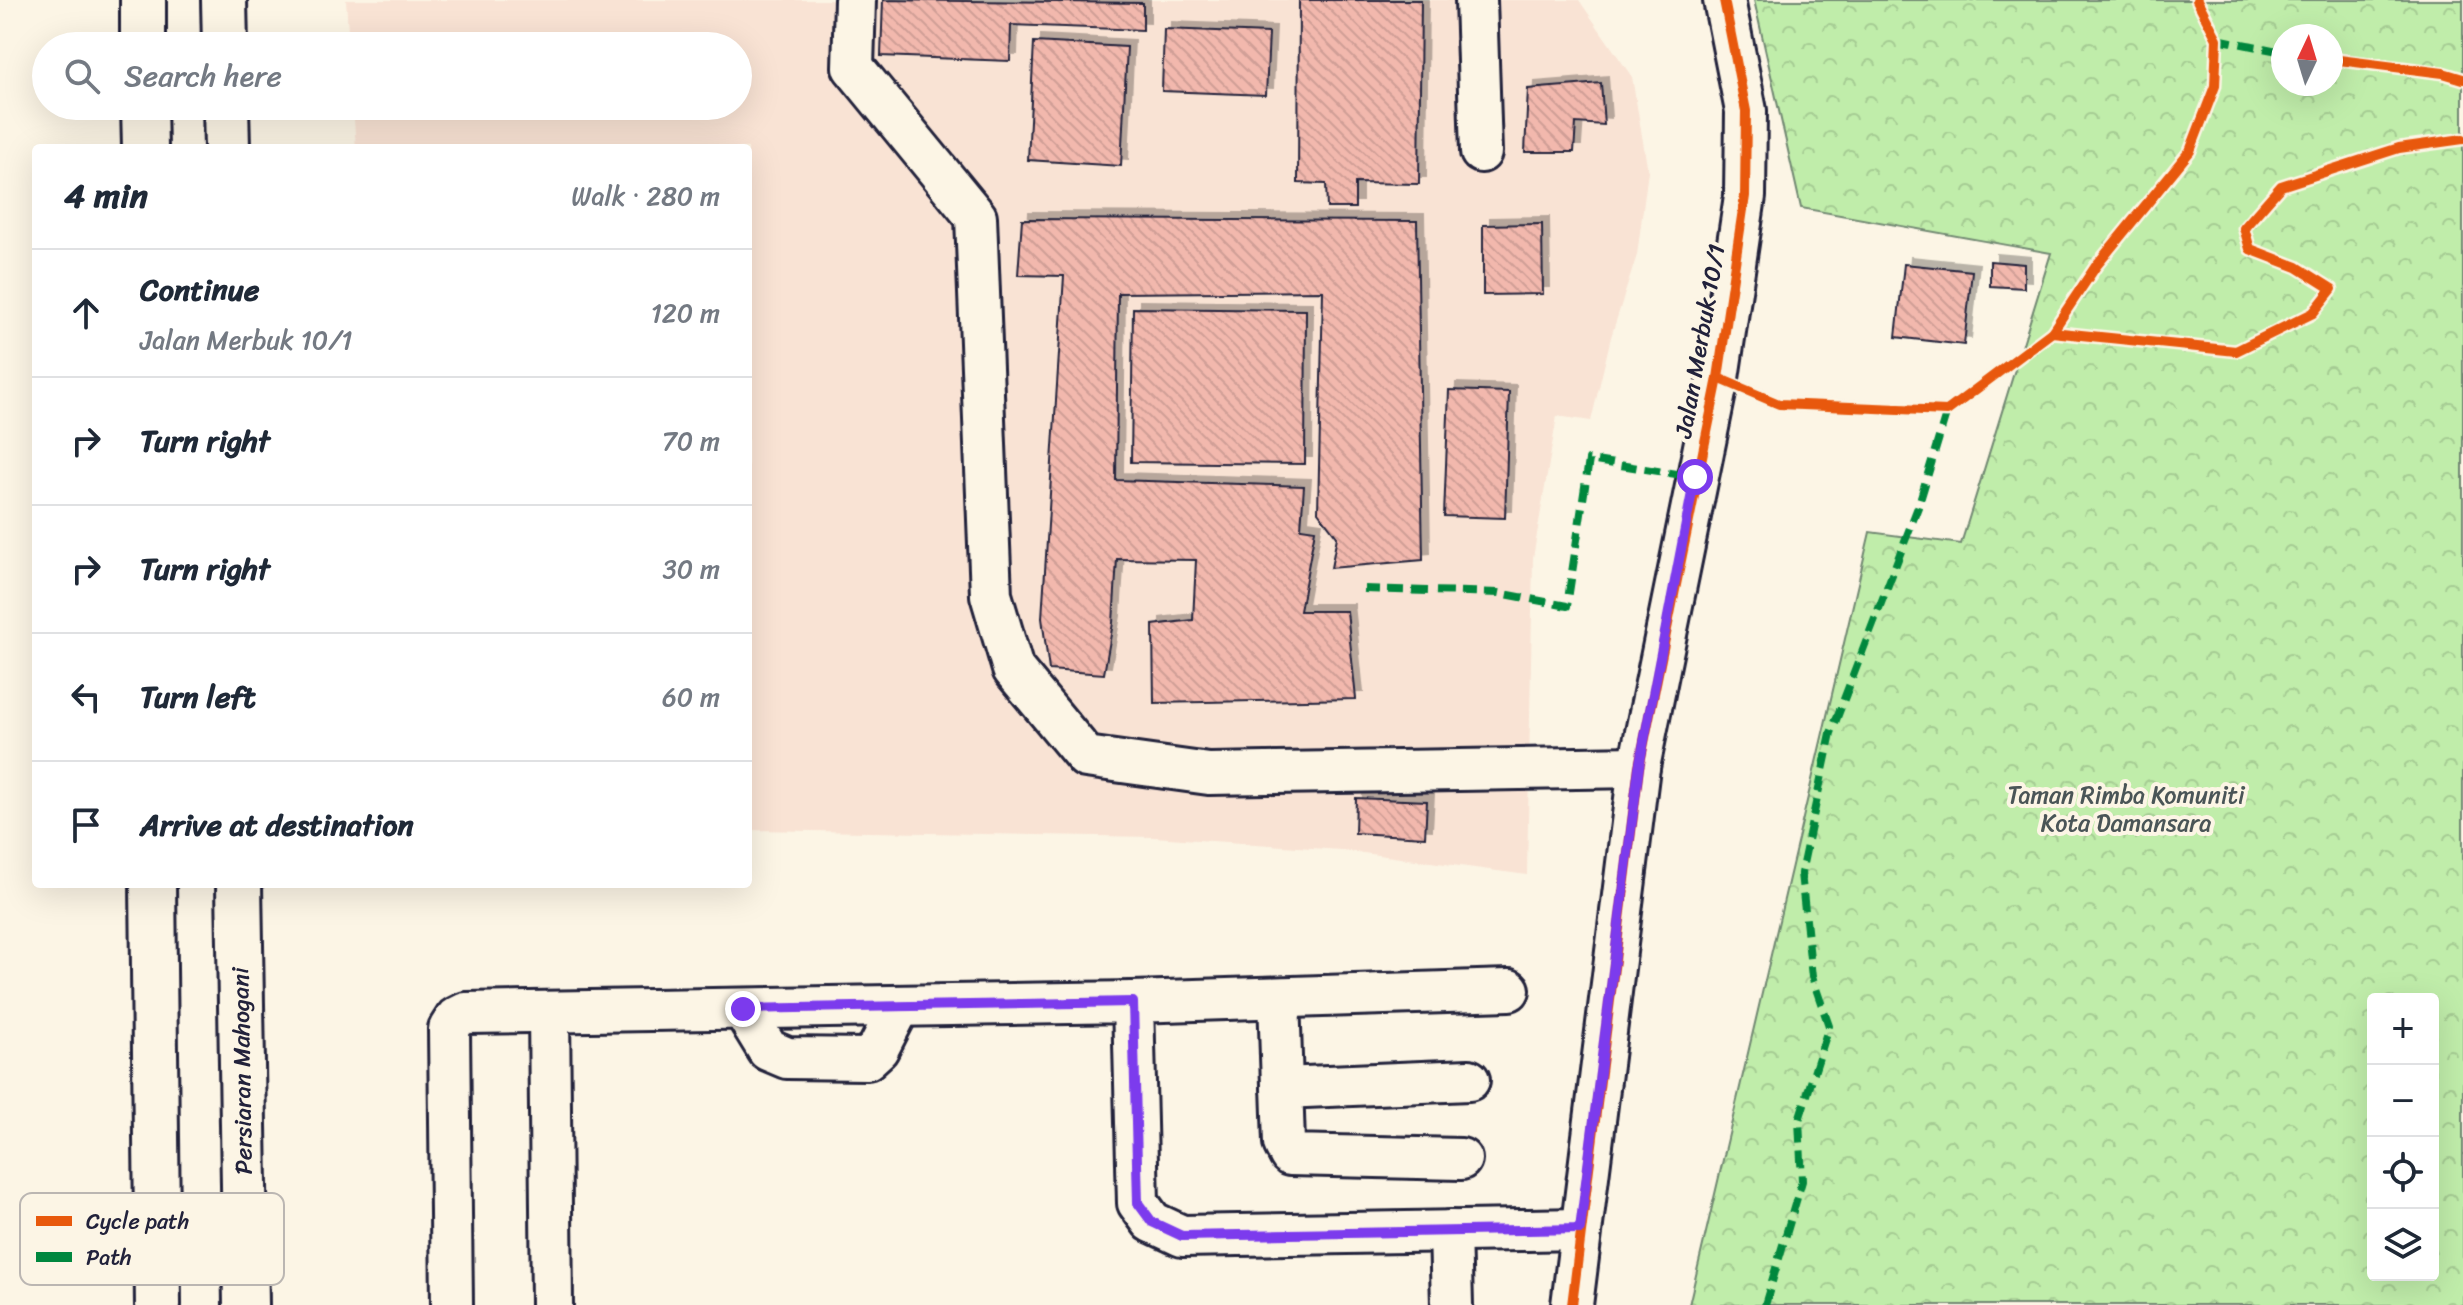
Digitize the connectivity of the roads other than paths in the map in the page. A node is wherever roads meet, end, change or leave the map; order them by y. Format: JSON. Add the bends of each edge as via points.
{"nodes":[{"id":1,"x":143,"y":0,"type":"edge"},
{"id":2,"x":224,"y":0,"type":"edge"},
{"id":3,"x":855,"y":0,"type":"edge"},
{"id":4,"x":1476,"y":0,"type":"edge"},
{"id":5,"x":1724,"y":0,"type":"edge"},
{"id":6,"x":143,"y":32,"type":"edge"},
{"id":7,"x":225,"y":32,"type":"edge"},
{"id":8,"x":144,"y":120,"type":"edge"},
{"id":9,"x":226,"y":120,"type":"edge"},
{"id":10,"x":145,"y":144,"type":"edge"},
{"id":11,"x":227,"y":144,"type":"edge"},
{"id":12,"x":1481,"y":152,"type":"dead end"},
{"id":13,"x":1639,"y":767,"type":"junction"},
{"id":14,"x":153,"y":888,"type":"edge"},
{"id":15,"x":239,"y":888,"type":"edge"},
{"id":16,"x":1509,"y":990,"type":"dead end"},
{"id":17,"x":1279,"y":998,"type":"junction"},
{"id":18,"x":1133,"y":1002,"type":"junction"},
{"id":19,"x":900,"y":1006,"type":"junction"},
{"id":20,"x":743,"y":1009,"type":"junction"},
{"id":21,"x":549,"y":1012,"type":"junction"},
{"id":22,"x":1469,"y":1080,"type":"dead end"},
{"id":23,"x":1282,"y":1088,"type":"junction"},
{"id":24,"x":1461,"y":1159,"type":"dead end"},
{"id":25,"x":157,"y":1193,"type":"edge"},
{"id":26,"x":244,"y":1193,"type":"edge"},
{"id":27,"x":1580,"y":1229,"type":"junction"},
{"id":28,"x":1450,"y":1231,"type":"junction"},
{"id":29,"x":158,"y":1285,"type":"edge"},
{"id":30,"x":246,"y":1285,"type":"edge"},
{"id":31,"x":158,"y":1305,"type":"edge"},
{"id":32,"x":246,"y":1305,"type":"edge"},
{"id":33,"x":452,"y":1305,"type":"edge"},
{"id":34,"x":552,"y":1305,"type":"edge"},
{"id":35,"x":1452,"y":1305,"type":"edge"},
{"id":36,"x":1572,"y":1305,"type":"edge"}],
"edges":[{"from":1,"to":6,"type":"main road"},
{"from":2,"to":7,"type":"main road"},
{"from":3,"to":13,"type":"street","via":[[853,67],[976,217],[991,595],[1013,669],[1086,757],[1209,774]]},
{"from":4,"to":12,"type":"street"},
{"from":5,"to":13,"type":"street","name":"Jalan Merbuk 10/1","via":[[1746,111],[1745,196],[1718,378]]},
{"from":8,"to":10,"type":"main road"},
{"from":9,"to":11,"type":"main road"},
{"from":13,"to":27,"type":"street","name":"Jalan Merbuk 10/1"},
{"from":14,"to":25,"type":"main road"},
{"from":15,"to":26,"type":"main road","name":"Persiaran Mahogani"},
{"from":16,"to":17,"type":"street"},
{"from":17,"to":18,"type":"street"},
{"from":17,"to":23,"type":"street"},
{"from":18,"to":19,"type":"street"},
{"from":18,"to":28,"type":"street","via":[[1138,1203],[1152,1222],[1182,1236]]},
{"from":19,"to":20,"type":"street"},
{"from":19,"to":20,"type":"street","via":[[878,1049],[867,1059],[787,1058],[768,1050]]},
{"from":20,"to":21,"type":"street"},
{"from":21,"to":33,"type":"street","via":[[466,1013],[449,1029]]},
{"from":21,"to":34,"type":"street"},
{"from":22,"to":23,"type":"street"},
{"from":23,"to":24,"type":"street","via":[[1284,1143],[1290,1155]]},
{"from":27,"to":28,"type":"street"},
{"from":27,"to":36,"type":"street","name":"Jalan Merbuk 10/1"},
{"from":28,"to":35,"type":"street"},
{"from":29,"to":31,"type":"main road"},
{"from":30,"to":32,"type":"main road","name":"Persiaran Mahogani"}]}
